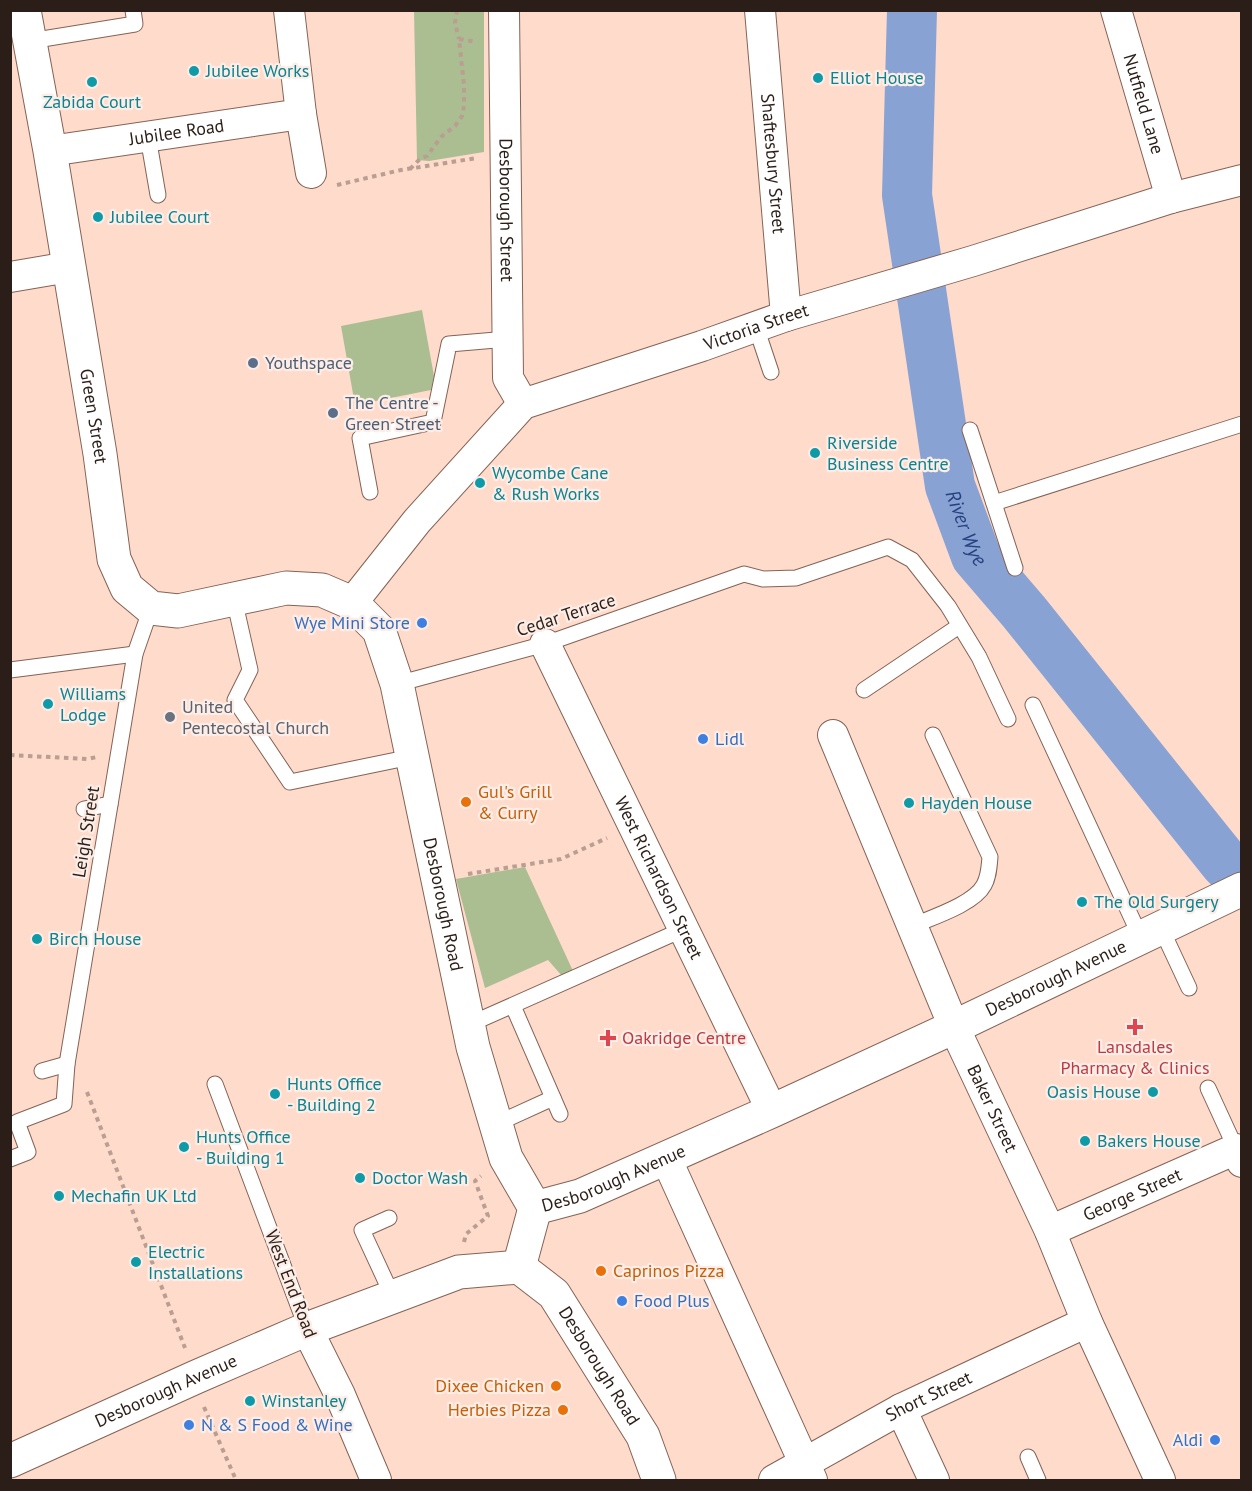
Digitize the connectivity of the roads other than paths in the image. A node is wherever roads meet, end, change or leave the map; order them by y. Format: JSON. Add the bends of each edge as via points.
{"nodes":[{"id":1,"x":133,"y":10,"type":"edge"},
{"id":2,"x":289,"y":10,"type":"edge"},
{"id":3,"x":504,"y":10,"type":"edge"},
{"id":4,"x":760,"y":10,"type":"edge"},
{"id":5,"x":1116,"y":10,"type":"edge"},
{"id":6,"x":27,"y":26,"type":"edge"},
{"id":7,"x":301,"y":114,"type":"junction"},
{"id":8,"x":148,"y":137,"type":"junction"},
{"id":9,"x":50,"y":151,"type":"junction"},
{"id":10,"x":311,"y":173,"type":"road end"},
{"id":11,"x":1242,"y":180,"type":"edge"},
{"id":12,"x":158,"y":195,"type":"dead end"},
{"id":13,"x":1171,"y":198,"type":"junction"},
{"id":14,"x":69,"y":267,"type":"junction"},
{"id":15,"x":10,"y":277,"type":"edge"},
{"id":16,"x":786,"y":316,"type":"junction"},
{"id":17,"x":756,"y":327,"type":"junction"},
{"id":18,"x":508,"y":339,"type":"junction"},
{"id":19,"x":771,"y":372,"type":"dead end"},
{"id":20,"x":523,"y":404,"type":"junction"},
{"id":21,"x":1242,"y":424,"type":"edge"},
{"id":22,"x":970,"y":430,"type":"dead end"},
{"id":23,"x":370,"y":492,"type":"dead end"},
{"id":24,"x":994,"y":503,"type":"junction"},
{"id":25,"x":1015,"y":568,"type":"dead end"},
{"id":26,"x":234,"y":599,"type":"junction"},
{"id":27,"x":352,"y":603,"type":"junction"},
{"id":28,"x":152,"y":608,"type":"junction"},
{"id":29,"x":959,"y":626,"type":"junction"},
{"id":30,"x":545,"y":644,"type":"junction"},
{"id":31,"x":135,"y":654,"type":"junction"},
{"id":32,"x":10,"y":670,"type":"edge"},
{"id":33,"x":397,"y":684,"type":"junction"},
{"id":34,"x":864,"y":690,"type":"dead end"},
{"id":35,"x":1033,"y":705,"type":"dead end"},
{"id":36,"x":1008,"y":719,"type":"dead end"},
{"id":37,"x":833,"y":735,"type":"dead end"},
{"id":38,"x":933,"y":735,"type":"dead end"},
{"id":39,"x":411,"y":758,"type":"junction"},
{"id":40,"x":110,"y":804,"type":"junction"},
{"id":41,"x":84,"y":809,"type":"dead end"},
{"id":42,"x":1239,"y":891,"type":"edge"},
{"id":43,"x":912,"y":926,"type":"junction"},
{"id":44,"x":684,"y":930,"type":"junction"},
{"id":45,"x":1151,"y":933,"type":"junction"},
{"id":46,"x":1189,"y":988,"type":"dead end"},
{"id":47,"x":513,"y":1006,"type":"junction"},
{"id":48,"x":468,"y":1025,"type":"junction"},
{"id":49,"x":954,"y":1027,"type":"junction"},
{"id":50,"x":67,"y":1064,"type":"junction"},
{"id":51,"x":42,"y":1071,"type":"dead end"},
{"id":52,"x":215,"y":1084,"type":"dead end"},
{"id":53,"x":1208,"y":1088,"type":"dead end"},
{"id":54,"x":553,"y":1098,"type":"junction"},
{"id":55,"x":772,"y":1111,"type":"junction"},
{"id":56,"x":560,"y":1113,"type":"dead end"},
{"id":57,"x":496,"y":1124,"type":"junction"},
{"id":58,"x":1239,"y":1155,"type":"edge"},
{"id":59,"x":666,"y":1158,"type":"junction"},
{"id":60,"x":10,"y":1159,"type":"edge"},
{"id":61,"x":535,"y":1208,"type":"junction"},
{"id":62,"x":388,"y":1218,"type":"dead end"},
{"id":63,"x":1050,"y":1231,"type":"junction"},
{"id":64,"x":519,"y":1267,"type":"junction"},
{"id":65,"x":393,"y":1297,"type":"junction"},
{"id":66,"x":1087,"y":1322,"type":"junction"},
{"id":67,"x":307,"y":1329,"type":"junction"},
{"id":68,"x":901,"y":1409,"type":"junction"},
{"id":69,"x":1028,"y":1457,"type":"dead end"},
{"id":70,"x":10,"y":1461,"type":"edge"},
{"id":71,"x":808,"y":1472,"type":"edge"},
{"id":72,"x":376,"y":1480,"type":"edge"},
{"id":73,"x":659,"y":1480,"type":"edge"},
{"id":74,"x":774,"y":1480,"type":"edge"},
{"id":75,"x":934,"y":1480,"type":"edge"},
{"id":76,"x":1038,"y":1480,"type":"edge"},
{"id":77,"x":1160,"y":1480,"type":"edge"}],
"edges":[{"from":1,"to":6,"type":"lane","via":[[135,24]]},
{"from":2,"to":7,"type":"street"},
{"from":3,"to":18,"type":"street","name":"Desborough Street"},
{"from":4,"to":16,"type":"street","name":"Shaftesbury Street"},
{"from":5,"to":13,"type":"street","name":"Nutfield Lane"},
{"from":6,"to":9,"type":"street","name":"Green Street"},
{"from":7,"to":8,"type":"street","name":"Jubilee Road"},
{"from":7,"to":10,"type":"street"},
{"from":8,"to":9,"type":"street","name":"Jubilee Road"},
{"from":8,"to":12,"type":"lane"},
{"from":9,"to":14,"type":"street","name":"Green Street"},
{"from":11,"to":13,"type":"street","name":"Victoria Street"},
{"from":13,"to":16,"type":"street","name":"Victoria Street"},
{"from":14,"to":15,"type":"street"},
{"from":14,"to":28,"type":"street","name":"Green Street","via":[[114,560],[127,588]]},
{"from":16,"to":17,"type":"street","name":"Victoria Street"},
{"from":17,"to":19,"type":"lane"},
{"from":17,"to":20,"type":"street","name":"Victoria Street"},
{"from":18,"to":20,"type":"street","name":"Desborough Street","via":[[508,378]]},
{"from":18,"to":23,"type":"lane","via":[[449,344],[433,422],[360,438]]},
{"from":20,"to":27,"type":"street","name":"Victoria Street","via":[[417,521]]},
{"from":21,"to":24,"type":"lane"},
{"from":22,"to":24,"type":"lane"},
{"from":24,"to":25,"type":"lane"},
{"from":26,"to":27,"type":"street","via":[[286,588],[322,590]]},
{"from":26,"to":28,"type":"street","via":[[178,611]]},
{"from":26,"to":39,"type":"lane","via":[[250,670],[235,700],[290,782]]},
{"from":27,"to":33,"type":"street","name":"Desborough Road","via":[[379,630]]},
{"from":28,"to":31,"type":"lane","name":"Leigh Street"},
{"from":29,"to":30,"type":"lane","name":"Cedar Terrace","via":[[912,560],[888,547],[796,578],[763,579],[744,574]]},
{"from":29,"to":34,"type":"lane"},
{"from":29,"to":36,"type":"lane","via":[[979,657]]},
{"from":30,"to":33,"type":"lane","name":"Cedar Terrace"},
{"from":30,"to":44,"type":"street","name":"West Richardson Street"},
{"from":31,"to":32,"type":"lane"},
{"from":31,"to":40,"type":"lane","name":"Leigh Street"},
{"from":33,"to":39,"type":"street","name":"Desborough Road"},
{"from":35,"to":45,"type":"lane"},
{"from":37,"to":43,"type":"street","name":"Baker Street"},
{"from":38,"to":43,"type":"lane","via":[[990,857],[989,872],[974,897]]},
{"from":39,"to":48,"type":"street","name":"Desborough Road"},
{"from":40,"to":41,"type":"lane"},
{"from":40,"to":50,"type":"lane","name":"Leigh Street"},
{"from":42,"to":45,"type":"street","name":"Desborough Avenue"},
{"from":43,"to":49,"type":"street","name":"Baker Street"},
{"from":44,"to":47,"type":"lane"},
{"from":44,"to":55,"type":"street","name":"West Richardson Street"},
{"from":45,"to":46,"type":"lane"},
{"from":45,"to":49,"type":"street","name":"Desborough Avenue"},
{"from":47,"to":48,"type":"lane"},
{"from":47,"to":54,"type":"lane"},
{"from":48,"to":57,"type":"street","name":"Desborough Road"},
{"from":49,"to":55,"type":"street","name":"Desborough Avenue"},
{"from":49,"to":63,"type":"street","name":"Baker Street"},
{"from":50,"to":51,"type":"lane"},
{"from":50,"to":60,"type":"lane","name":"Leigh Street","via":[[64,1104],[17,1122],[28,1152]]},
{"from":52,"to":67,"type":"lane","name":"West End Road"},
{"from":53,"to":58,"type":"lane"},
{"from":54,"to":56,"type":"lane"},
{"from":54,"to":57,"type":"lane"},
{"from":55,"to":59,"type":"street","name":"Desborough Avenue"},
{"from":57,"to":61,"type":"street","name":"Desborough Road","via":[[506,1158]]},
{"from":58,"to":63,"type":"street","name":"George Street"},
{"from":59,"to":61,"type":"street","name":"Desborough Avenue","via":[[580,1196]]},
{"from":59,"to":71,"type":"street"},
{"from":61,"to":64,"type":"street","name":"Desborough Avenue"},
{"from":62,"to":65,"type":"lane","via":[[362,1230]]},
{"from":63,"to":66,"type":"street","name":"Baker Street"},
{"from":64,"to":65,"type":"street","name":"Desborough Avenue","via":[[459,1272]]},
{"from":64,"to":73,"type":"street","name":"Desborough Road","via":[[554,1294],[642,1436]]},
{"from":65,"to":67,"type":"street","name":"Desborough Avenue"},
{"from":66,"to":68,"type":"street","name":"Short Street"},
{"from":66,"to":77,"type":"street","name":"Baker Street"},
{"from":67,"to":70,"type":"street","name":"Desborough Avenue"},
{"from":67,"to":72,"type":"street","name":"West End Road"},
{"from":68,"to":71,"type":"street","name":"Short Street"},
{"from":68,"to":75,"type":"street"},
{"from":69,"to":76,"type":"lane"},
{"from":71,"to":74,"type":"street","name":"Short Street"}]}
